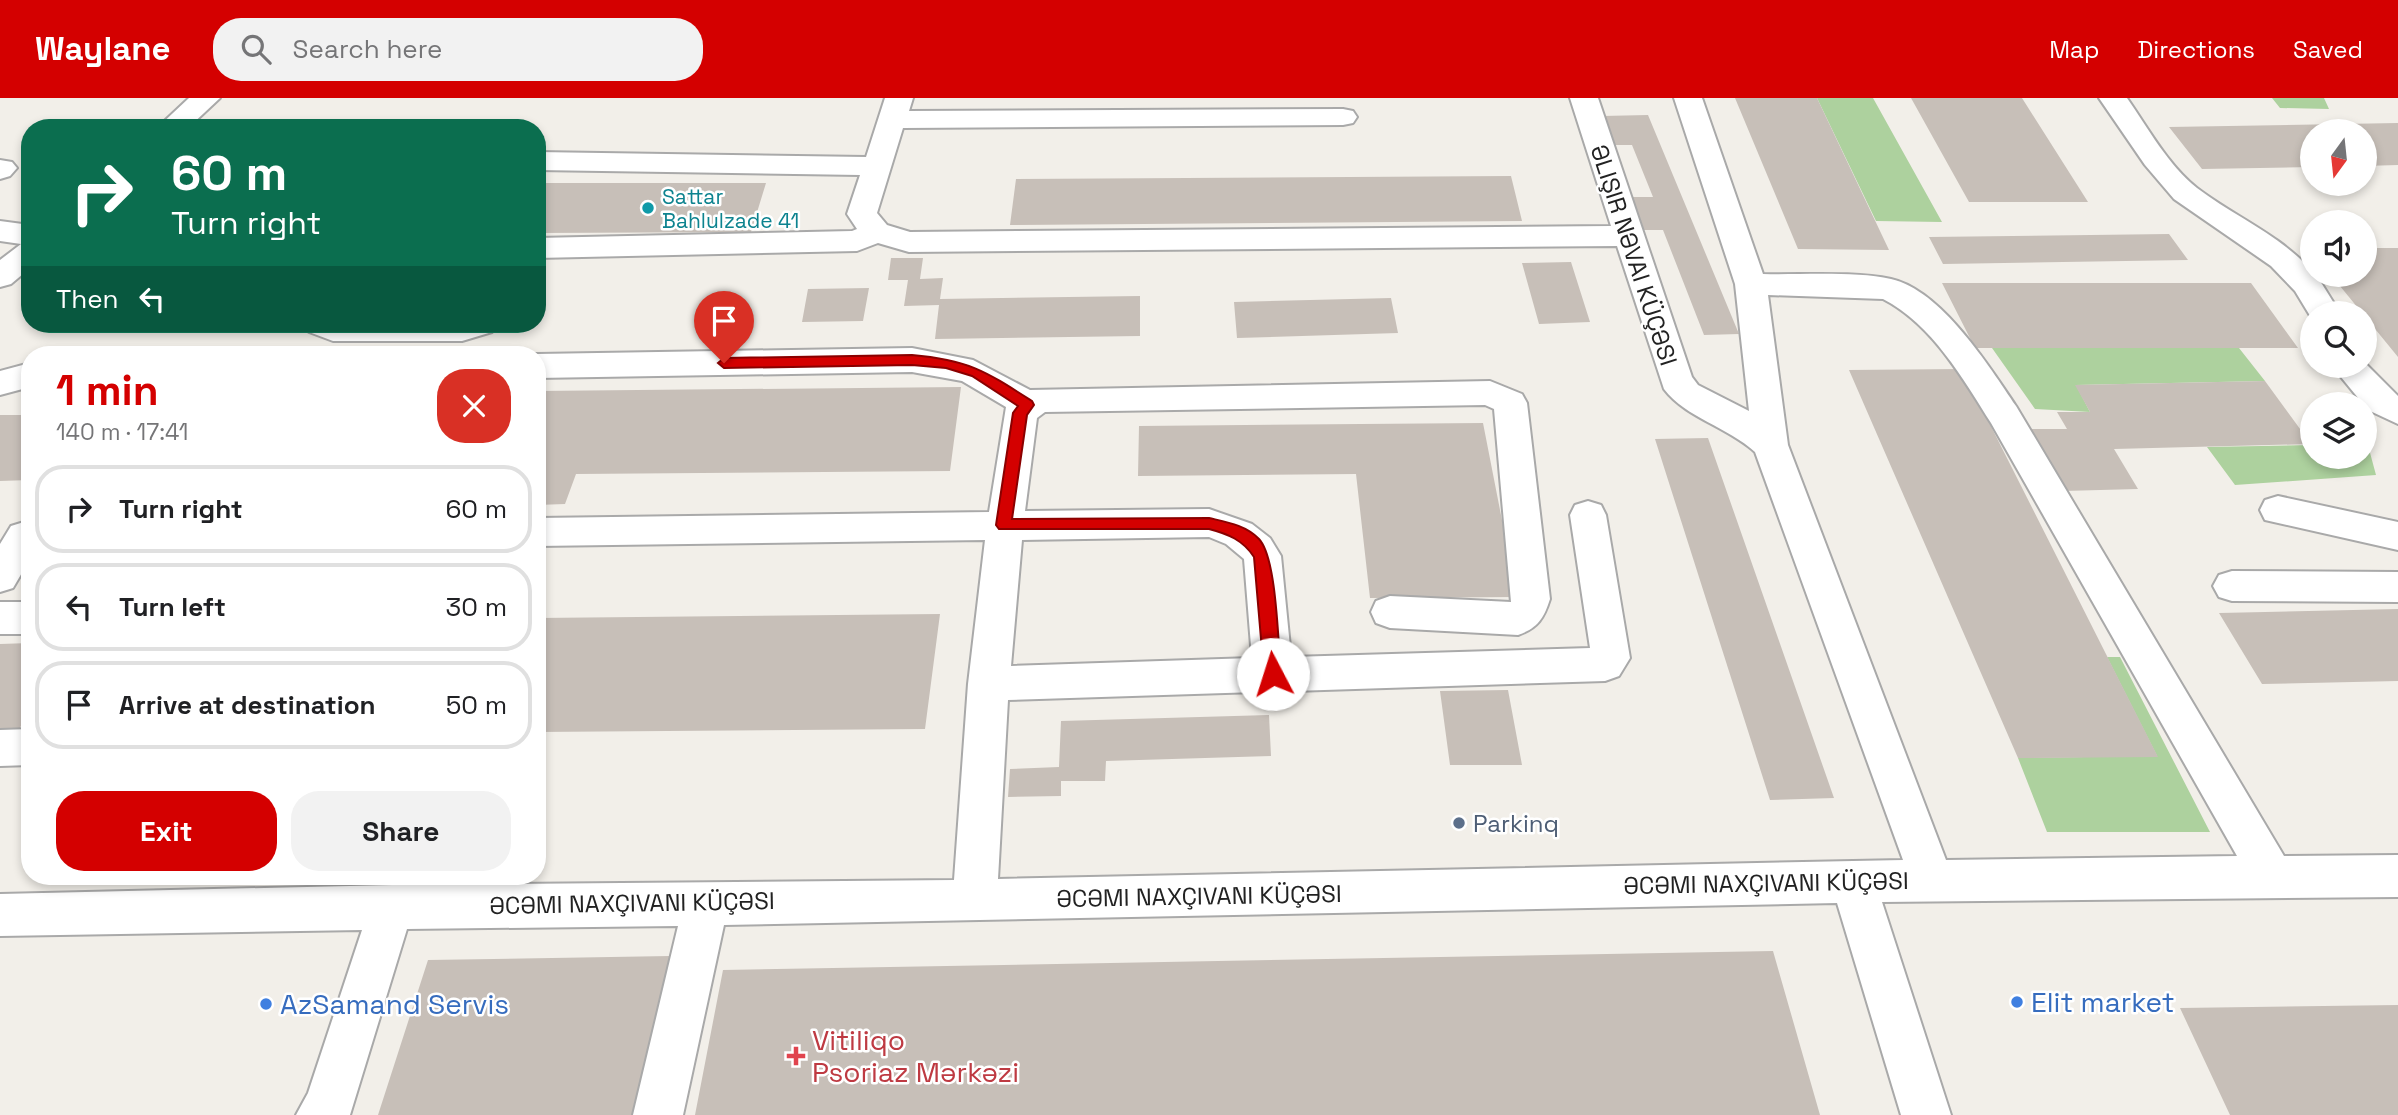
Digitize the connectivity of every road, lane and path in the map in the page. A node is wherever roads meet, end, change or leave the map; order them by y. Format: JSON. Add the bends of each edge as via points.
{"nodes":[{"id":1,"x":206,"y":98,"type":"edge"},
{"id":2,"x":1584,"y":98,"type":"edge"},
{"id":3,"x":1688,"y":98,"type":"edge"},
{"id":4,"x":2113,"y":98,"type":"edge"},
{"id":5,"x":895,"y":109,"type":"edge"},
{"id":6,"x":1343,"y":117,"type":"dead end"},
{"id":7,"x":182,"y":119,"type":"edge"},
{"id":8,"x":546,"y":161,"type":"edge"},
{"id":9,"x":877,"y":166,"type":"junction"},
{"id":10,"x":0,"y":231,"type":"edge"},
{"id":11,"x":876,"y":232,"type":"junction"},
{"id":12,"x":21,"y":233,"type":"edge"},
{"id":13,"x":1627,"y":236,"type":"junction"},
{"id":14,"x":546,"y":248,"type":"edge"},
{"id":15,"x":21,"y":259,"type":"edge"},
{"id":16,"x":0,"y":277,"type":"edge"},
{"id":17,"x":1751,"y":284,"type":"junction"},
{"id":18,"x":2319,"y":301,"type":"edge"},
{"id":19,"x":546,"y":366,"type":"edge"},
{"id":20,"x":21,"y":377,"type":"edge"},
{"id":21,"x":2360,"y":378,"type":"edge"},
{"id":22,"x":0,"y":383,"type":"edge"},
{"id":23,"x":1027,"y":405,"type":"junction"},
{"id":24,"x":2398,"y":412,"type":"edge"},
{"id":25,"x":1770,"y":445,"type":"junction"},
{"id":26,"x":2278,"y":510,"type":"dead end"},
{"id":27,"x":1588,"y":515,"type":"dead end"},
{"id":28,"x":1004,"y":525,"type":"junction"},
{"id":29,"x":546,"y":533,"type":"edge"},
{"id":30,"x":18,"y":536,"type":"edge"},
{"id":31,"x":2398,"y":536,"type":"edge"},
{"id":32,"x":0,"y":577,"type":"edge"},
{"id":33,"x":2232,"y":586,"type":"dead end"},
{"id":34,"x":2398,"y":587,"type":"edge"},
{"id":35,"x":1390,"y":612,"type":"dead end"},
{"id":36,"x":0,"y":618,"type":"edge"},
{"id":37,"x":21,"y":618,"type":"edge"},
{"id":38,"x":1273,"y":674,"type":"junction"},
{"id":39,"x":988,"y":684,"type":"junction"},
{"id":40,"x":21,"y":747,"type":"edge"},
{"id":41,"x":0,"y":748,"type":"edge"},
{"id":42,"x":2272,"y":876,"type":"junction"},
{"id":43,"x":2398,"y":876,"type":"edge"},
{"id":44,"x":1932,"y":880,"type":"junction"},
{"id":45,"x":1853,"y":881,"type":"junction"},
{"id":46,"x":975,"y":901,"type":"junction"},
{"id":47,"x":706,"y":902,"type":"junction"},
{"id":48,"x":392,"y":906,"type":"junction"},
{"id":49,"x":0,"y":915,"type":"edge"},
{"id":50,"x":321,"y":1115,"type":"edge"},
{"id":51,"x":658,"y":1115,"type":"edge"},
{"id":52,"x":1926,"y":1115,"type":"edge"}],
"edges":[{"from":1,"to":7,"type":"street"},
{"from":2,"to":13,"type":"street","name":"ƏLIŞIR NƏVAI KÜÇƏSI"},
{"from":3,"to":17,"type":"street"},
{"from":4,"to":18,"type":"street","via":[[2165,172],[2187,194],[2283,259]]},
{"from":5,"to":6,"type":"street"},
{"from":5,"to":9,"type":"street"},
{"from":8,"to":9,"type":"street"},
{"from":9,"to":11,"type":"street","via":[[862,214]]},
{"from":10,"to":12,"type":"street"},
{"from":11,"to":13,"type":"street","via":[[909,242]]},
{"from":11,"to":14,"type":"street","via":[[857,241]]},
{"from":13,"to":25,"type":"street","name":"ƏLIŞIR NƏVAI KÜÇƏSI","via":[[1676,381],[1686,394],[1750,427]]},
{"from":15,"to":16,"type":"street"},
{"from":17,"to":25,"type":"street"},
{"from":17,"to":42,"type":"street","via":[[1889,289],[1930,316],[1964,355],[2004,415]]},
{"from":19,"to":23,"type":"street","via":[[923,361],[977,372]]},
{"from":20,"to":22,"type":"street"},
{"from":21,"to":24,"type":"street","via":[[2380,401]]},
{"from":23,"to":28,"type":"street","via":[[1020,413]]},
{"from":23,"to":35,"type":"street","via":[[1051,399],[1490,393],[1502,397],[1510,403],[1531,598],[1527,611],[1518,619]]},
{"from":25,"to":44,"type":"street"},
{"from":26,"to":31,"type":"street"},
{"from":27,"to":38,"type":"street","via":[[1609,645],[1610,658],[1605,664]]},
{"from":28,"to":29,"type":"street"},
{"from":28,"to":38,"type":"street","via":[[1209,523],[1233,530],[1253,543],[1262,556]]},
{"from":28,"to":39,"type":"street"},
{"from":30,"to":32,"type":"street"},
{"from":33,"to":34,"type":"street"},
{"from":36,"to":37,"type":"street"},
{"from":38,"to":39,"type":"street"},
{"from":39,"to":46,"type":"street"},
{"from":40,"to":41,"type":"street"},
{"from":42,"to":43,"type":"street","name":"ƏCƏMI NAXÇIVANI KÜÇƏSI"},
{"from":42,"to":44,"type":"street","name":"ƏCƏMI NAXÇIVANI KÜÇƏSI"},
{"from":44,"to":45,"type":"street","name":"ƏCƏMI NAXÇIVANI KÜÇƏSI"},
{"from":45,"to":46,"type":"street","name":"ƏCƏMI NAXÇIVANI KÜÇƏSI"},
{"from":45,"to":52,"type":"street"},
{"from":46,"to":47,"type":"street","name":"ƏCƏMI NAXÇIVANI KÜÇƏSI"},
{"from":47,"to":48,"type":"street","name":"ƏCƏMI NAXÇIVANI KÜÇƏSI"},
{"from":47,"to":51,"type":"street"},
{"from":48,"to":49,"type":"street","name":"ƏCƏMI NAXÇIVANI KÜÇƏSI"},
{"from":48,"to":50,"type":"street","via":[[328,1109]]}]}
